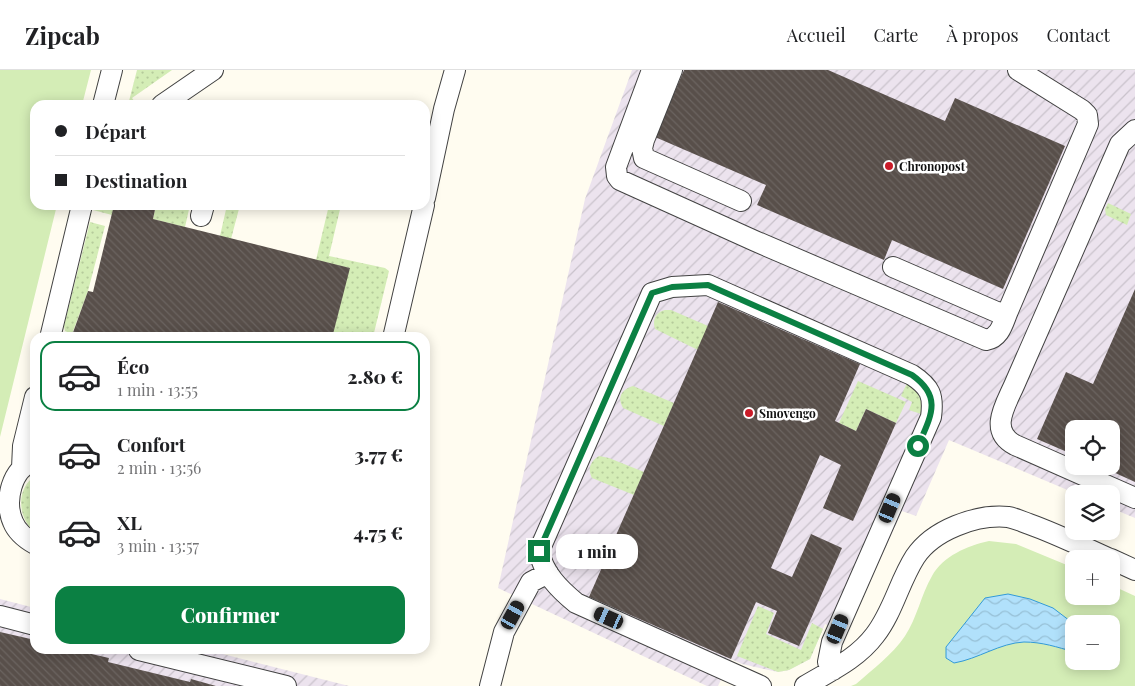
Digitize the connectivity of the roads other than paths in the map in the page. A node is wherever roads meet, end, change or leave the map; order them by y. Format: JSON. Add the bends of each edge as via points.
{"nodes":[{"id":1,"x":112,"y":70,"type":"edge"},
{"id":2,"x":213,"y":70,"type":"edge"},
{"id":3,"x":456,"y":70,"type":"edge"},
{"id":4,"x":652,"y":70,"type":"edge"},
{"id":5,"x":672,"y":70,"type":"edge"},
{"id":6,"x":1018,"y":70,"type":"edge"},
{"id":7,"x":104,"y":100,"type":"edge"},
{"id":8,"x":169,"y":100,"type":"edge"},
{"id":9,"x":1135,"y":130,"type":"edge"},
{"id":10,"x":430,"y":175,"type":"edge"},
{"id":11,"x":741,"y":202,"type":"dead end"},
{"id":12,"x":81,"y":210,"type":"edge"},
{"id":13,"x":423,"y":210,"type":"edge"},
{"id":14,"x":893,"y":267,"type":"dead end"},
{"id":15,"x":1008,"y":311,"type":"junction"},
{"id":16,"x":51,"y":332,"type":"edge"},
{"id":17,"x":394,"y":332,"type":"edge"},
{"id":18,"x":30,"y":417,"type":"edge"},
{"id":19,"x":28,"y":465,"type":"edge"},
{"id":20,"x":1135,"y":498,"type":"edge"},
{"id":21,"x":30,"y":541,"type":"edge"},
{"id":22,"x":1089,"y":550,"type":"edge"},
{"id":23,"x":1120,"y":563,"type":"edge"},
{"id":24,"x":1135,"y":570,"type":"edge"},
{"id":25,"x":548,"y":573,"type":"junction"},
{"id":26,"x":0,"y":616,"type":"edge"},
{"id":27,"x":30,"y":623,"type":"edge"},
{"id":28,"x":155,"y":654,"type":"edge"},
{"id":29,"x":833,"y":670,"type":"junction"},
{"id":30,"x":286,"y":686,"type":"edge"},
{"id":31,"x":490,"y":686,"type":"edge"},
{"id":32,"x":761,"y":686,"type":"edge"},
{"id":33,"x":805,"y":686,"type":"edge"}],
"edges":[{"from":1,"to":7,"type":"street"},
{"from":2,"to":8,"type":"street"},
{"from":3,"to":10,"type":"street"},
{"from":4,"to":15,"type":"street","via":[[616,167],[620,180],[986,340],[993,339],[999,332]]},
{"from":5,"to":11,"type":"street","via":[[644,140],[644,158]]},
{"from":6,"to":15,"type":"street","via":[[1082,110],[1087,115],[1088,124]]},
{"from":9,"to":20,"type":"street","via":[[1120,144],[1016,380],[1000,424],[1006,440],[1015,445]]},
{"from":12,"to":16,"type":"street"},
{"from":13,"to":17,"type":"street"},
{"from":14,"to":15,"type":"street","via":[[999,314]]},
{"from":18,"to":19,"type":"street","via":[[23,446]]},
{"from":19,"to":21,"type":"street","via":[[14,480],[9,511],[13,524]]},
{"from":22,"to":29,"type":"street","via":[[1009,517],[982,517],[956,525],[935,537],[915,556],[876,634],[862,650]]},
{"from":23,"to":24,"type":"street"},
{"from":25,"to":29,"type":"street","via":[[539,551],[652,293],[672,287],[708,285],[912,375],[930,392],[930,417],[832,642],[828,662]]},
{"from":25,"to":31,"type":"street","via":[[531,582],[504,632]]},
{"from":25,"to":32,"type":"street","via":[[560,590],[576,603]]},
{"from":26,"to":27,"type":"street"},
{"from":28,"to":30,"type":"street"},
{"from":29,"to":33,"type":"street"}]}
